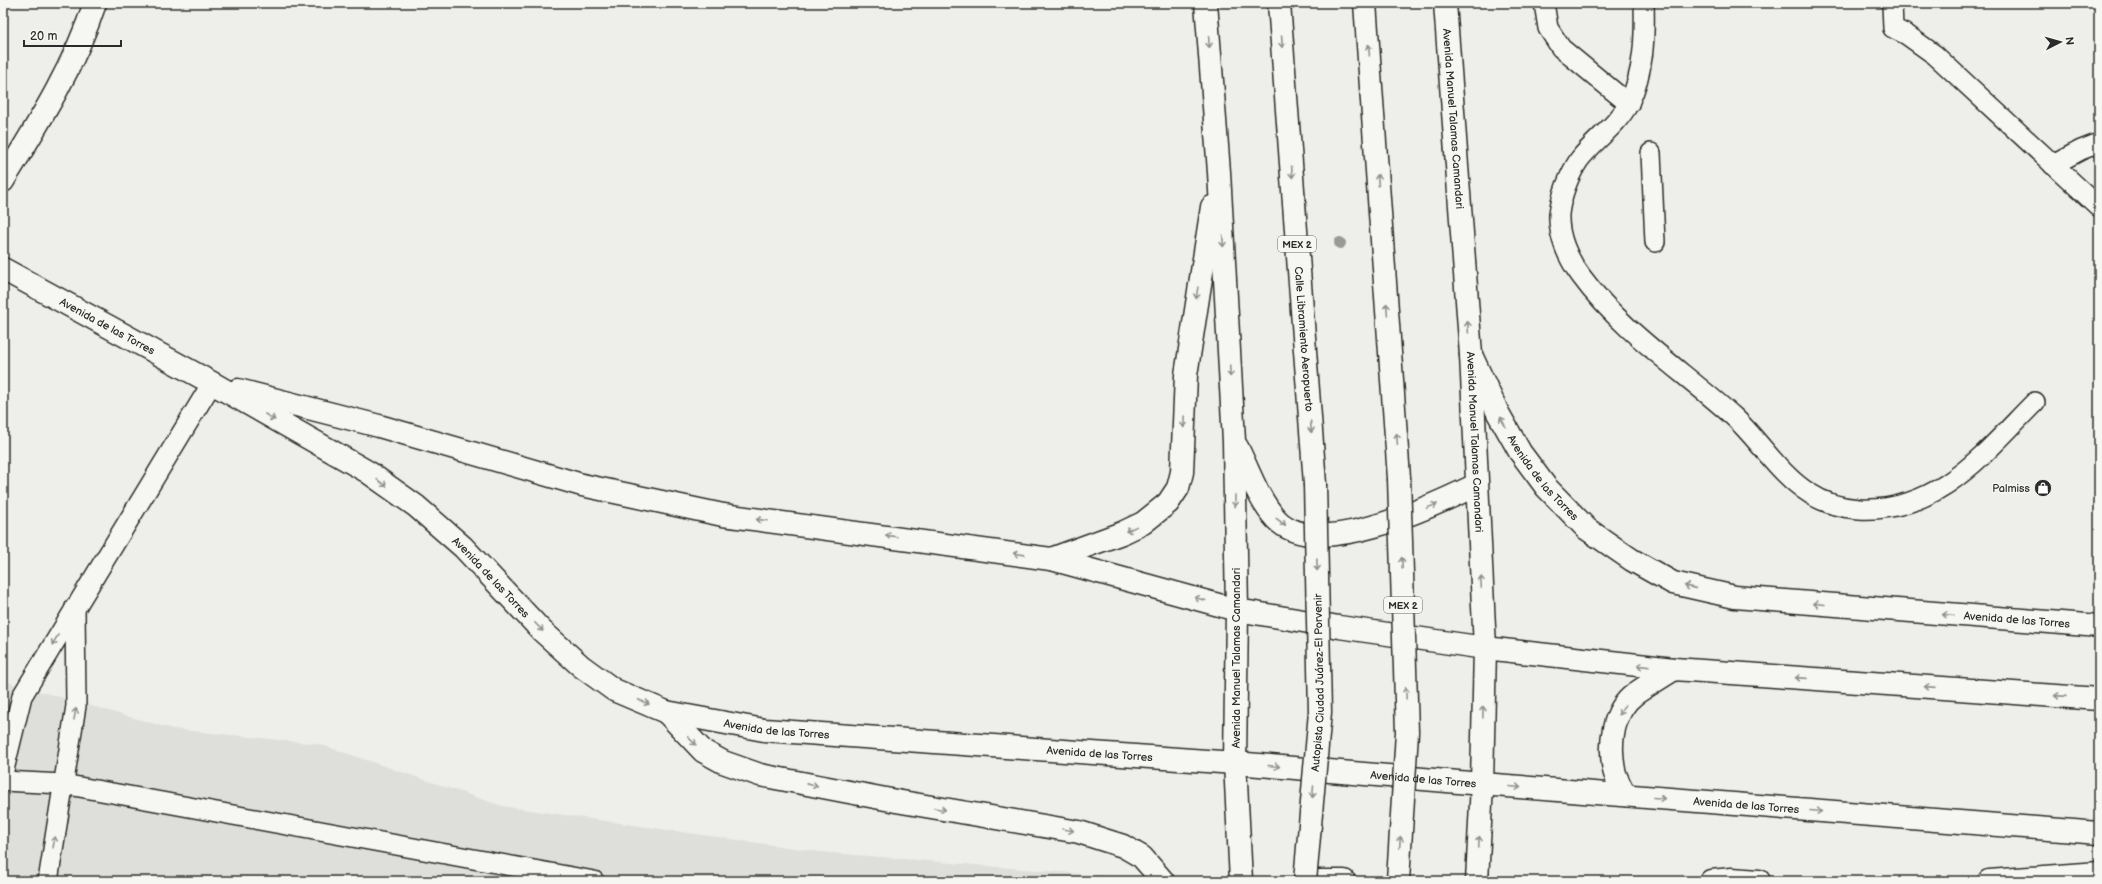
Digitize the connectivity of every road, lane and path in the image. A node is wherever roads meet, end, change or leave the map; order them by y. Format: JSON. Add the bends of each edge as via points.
{"nodes":[{"id":1,"x":95,"y":3,"type":"edge"},
{"id":2,"x":1206,"y":3,"type":"edge"},
{"id":3,"x":1279,"y":3,"type":"edge"},
{"id":4,"x":1365,"y":3,"type":"edge"},
{"id":5,"x":1445,"y":3,"type":"edge"},
{"id":6,"x":1544,"y":3,"type":"edge"},
{"id":7,"x":1644,"y":3,"type":"edge"},
{"id":8,"x":1892,"y":3,"type":"edge"},
{"id":9,"x":1628,"y":104,"type":"junction"},
{"id":10,"x":2099,"y":143,"type":"edge"},
{"id":11,"x":1651,"y":153,"type":"dead end"},
{"id":12,"x":2053,"y":165,"type":"junction"},
{"id":13,"x":1219,"y":172,"type":"junction"},
{"id":14,"x":3,"y":180,"type":"edge"},
{"id":15,"x":2099,"y":207,"type":"edge"},
{"id":16,"x":1655,"y":242,"type":"dead end"},
{"id":17,"x":3,"y":269,"type":"edge"},
{"id":18,"x":1470,"y":355,"type":"junction"},
{"id":19,"x":212,"y":383,"type":"junction"},
{"id":20,"x":2035,"y":402,"type":"dead end"},
{"id":21,"x":1234,"y":441,"type":"junction"},
{"id":22,"x":1315,"y":484,"type":"joint"},
{"id":23,"x":1476,"y":485,"type":"junction"},
{"id":24,"x":1051,"y":559,"type":"junction"},
{"id":25,"x":75,"y":607,"type":"junction"},
{"id":26,"x":1237,"y":610,"type":"junction"},
{"id":27,"x":2099,"y":626,"type":"edge"},
{"id":28,"x":1485,"y":648,"type":"junction"},
{"id":29,"x":1674,"y":669,"type":"junction"},
{"id":30,"x":2099,"y":699,"type":"edge"},
{"id":31,"x":666,"y":712,"type":"junction"},
{"id":32,"x":1235,"y":763,"type":"junction"},
{"id":33,"x":3,"y":774,"type":"edge"},
{"id":34,"x":3,"y":781,"type":"edge"},
{"id":35,"x":63,"y":784,"type":"junction"},
{"id":36,"x":1482,"y":784,"type":"junction"},
{"id":37,"x":1625,"y":796,"type":"junction"},
{"id":38,"x":2099,"y":833,"type":"edge"},
{"id":39,"x":2099,"y":873,"type":"edge"},
{"id":40,"x":48,"y":881,"type":"edge"},
{"id":41,"x":594,"y":881,"type":"edge"},
{"id":42,"x":1163,"y":881,"type":"edge"},
{"id":43,"x":1241,"y":881,"type":"edge"},
{"id":44,"x":1305,"y":881,"type":"edge"},
{"id":45,"x":1344,"y":881,"type":"edge"},
{"id":46,"x":1398,"y":881,"type":"edge"},
{"id":47,"x":1477,"y":881,"type":"edge"},
{"id":48,"x":1711,"y":881,"type":"edge"},
{"id":49,"x":1759,"y":881,"type":"edge"},
{"id":50,"x":1989,"y":881,"type":"edge"}],
"edges":[{"from":1,"to":14,"type":"main road","via":[[85,34],[44,114]]},
{"from":2,"to":13,"type":"main road","name":"Avenida Manuel Talamas Camandari","one_way":true},
{"from":3,"to":22,"type":"main road","name":"Calle Libramiento Aeropuerto","number":"MEX 2","one_way":true},
{"from":46,"to":4,"type":"main road","number":"MEX 2","one_way":true,"bridge":true,"via":[[1407,732],[1399,478]]},
{"from":18,"to":5,"type":"main road","name":"Avenida Manuel Talamas Camandari","one_way":true},
{"from":6,"to":9,"type":"lane","via":[[1548,28],[1561,48]]},
{"from":7,"to":9,"type":"lane","via":[[1645,43],[1638,78]]},
{"from":8,"to":12,"type":"lane","via":[[1893,28],[1935,55]]},
{"from":9,"to":20,"type":"lane","via":[[1614,125],[1579,160],[1565,189],[1559,215],[1564,248],[1579,274],[1599,299],[1736,419],[1795,483],[1810,494],[1827,503],[1860,509],[1896,507],[1917,501],[1933,494],[1956,478]]},
{"from":10,"to":12,"type":"lane"},
{"from":11,"to":16,"type":"lane"},
{"from":12,"to":15,"type":"lane"},
{"from":13,"to":21,"type":"main road","name":"Avenida Manuel Talamas Camandari","one_way":true},
{"from":13,"to":24,"type":"main road","one_way":true,"via":[[1191,335],[1186,374],[1182,472],[1178,488],[1168,503],[1143,523]]},
{"from":17,"to":19,"type":"main road","name":"Avenida de las Torres"},
{"from":18,"to":23,"type":"main road","name":"Avenida Manuel Talamas Camandari"},
{"from":27,"to":18,"type":"main road","name":"Avenida de las Torres","one_way":true,"via":[[1735,597],[1674,583],[1632,560],[1587,528],[1546,487],[1520,452]]},
{"from":24,"to":19,"type":"main road","name":"Avenida de las Torres","one_way":true,"via":[[715,513],[582,485],[379,426]]},
{"from":19,"to":25,"type":"lane"},
{"from":19,"to":31,"type":"main road","name":"Avenida de las Torres","one_way":true,"via":[[368,472],[416,506],[463,547],[542,630],[582,666],[614,690]]},
{"from":21,"to":23,"type":"main road","one_way":true,"via":[[1262,500],[1277,520],[1290,529],[1309,535],[1335,535],[1385,522],[1433,506]]},
{"from":21,"to":26,"type":"main road","name":"Avenida Manuel Talamas Camandari","one_way":true},
{"from":22,"to":44,"type":"main road","name":"Autopista Ciudad Juárez-El Porvenir","number":"MEX 2","one_way":true,"bridge":true,"via":[[1320,712]]},
{"from":28,"to":23,"type":"main road","name":"Avenida Manuel Talamas Camandari","one_way":true},
{"from":26,"to":24,"type":"main road","name":"Avenida de las Torres","one_way":true},
{"from":25,"to":33,"type":"lane","one_way":true,"via":[[22,696]]},
{"from":35,"to":25,"type":"lane","one_way":true,"via":[[76,706]]},
{"from":26,"to":28,"type":"main road","name":"Avenida de las Torres"},
{"from":26,"to":32,"type":"main road","name":"Avenida Manuel Talamas Camandari"},
{"from":29,"to":28,"type":"main road","name":"Avenida de las Torres","one_way":true},
{"from":36,"to":28,"type":"main road","name":"Avenida Manuel Talamas Camandari","one_way":true},
{"from":30,"to":29,"type":"main road","name":"Avenida de las Torres","one_way":true},
{"from":29,"to":37,"type":"main road","one_way":true,"via":[[1634,695],[1615,722],[1612,753],[1615,771]]},
{"from":31,"to":32,"type":"main road","name":"Avenida de las Torres","via":[[764,730]]},
{"from":31,"to":42,"type":"main road","one_way":true,"via":[[703,751],[723,762],[760,775],[896,802],[1079,832],[1123,846],[1142,857]]},
{"from":32,"to":36,"type":"main road","name":"Avenida de las Torres","one_way":true},
{"from":32,"to":43,"type":"main road","name":"Avenida Manuel Talamas Camandari"},
{"from":34,"to":35,"type":"lane"},
{"from":40,"to":35,"type":"lane","one_way":true},
{"from":35,"to":41,"type":"lane"},
{"from":36,"to":37,"type":"main road","name":"Avenida de las Torres","one_way":true},
{"from":47,"to":36,"type":"main road","name":"Avenida Manuel Talamas Camandari","one_way":true},
{"from":37,"to":38,"type":"main road","name":"Avenida de las Torres","one_way":true},
{"from":39,"to":50,"type":"main road"},
{"from":44,"to":45,"type":"main road"},
{"from":48,"to":49,"type":"main road"}]}
